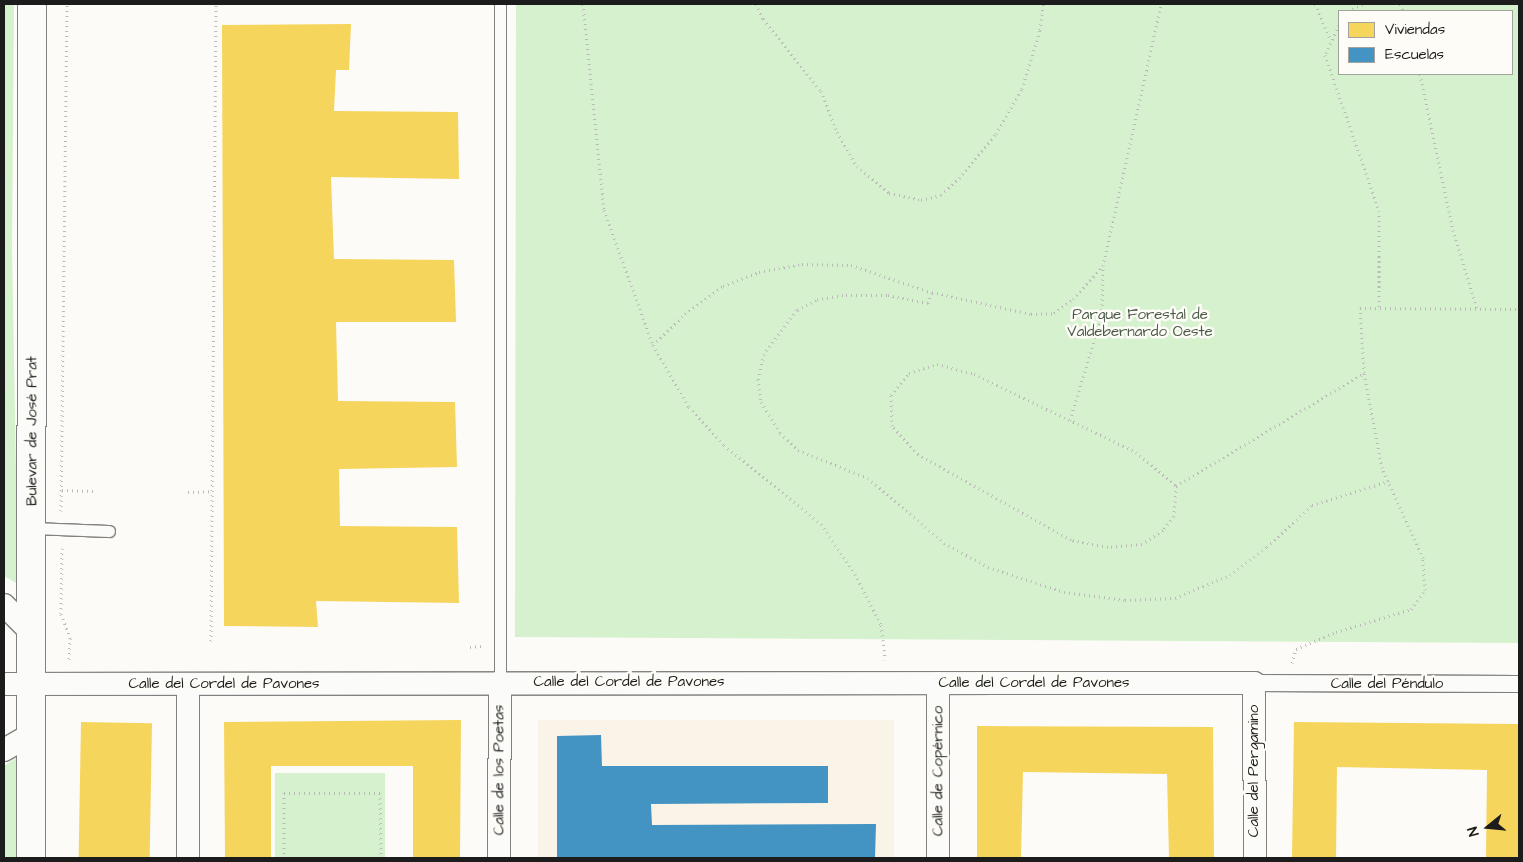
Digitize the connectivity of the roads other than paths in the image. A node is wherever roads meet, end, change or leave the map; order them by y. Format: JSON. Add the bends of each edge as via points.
{"nodes":[{"id":1,"x":32,"y":4,"type":"edge"},
{"id":2,"x":500,"y":4,"type":"edge"},
{"id":3,"x":32,"y":528,"type":"junction"},
{"id":4,"x":109,"y":531,"type":"dead end"},
{"id":5,"x":4,"y":605,"type":"edge"},
{"id":6,"x":31,"y":632,"type":"junction"},
{"id":7,"x":500,"y":682,"type":"junction"},
{"id":8,"x":938,"y":683,"type":"junction"},
{"id":9,"x":1254,"y":683,"type":"junction"},
{"id":10,"x":4,"y":684,"type":"edge"},
{"id":11,"x":31,"y":684,"type":"junction"},
{"id":12,"x":188,"y":684,"type":"junction"},
{"id":13,"x":1519,"y":684,"type":"edge"},
{"id":14,"x":32,"y":734,"type":"junction"},
{"id":15,"x":4,"y":750,"type":"edge"},
{"id":16,"x":31,"y":858,"type":"edge"},
{"id":17,"x":188,"y":858,"type":"edge"},
{"id":18,"x":499,"y":858,"type":"edge"},
{"id":19,"x":938,"y":858,"type":"edge"},
{"id":20,"x":1254,"y":858,"type":"edge"}],
"edges":[{"from":1,"to":3,"type":"street","name":"Bulevar de José Prat"},
{"from":2,"to":7,"type":"lane"},
{"from":3,"to":4,"type":"lane"},
{"from":3,"to":6,"type":"street","name":"Bulevar de José Prat"},
{"from":5,"to":6,"type":"street"},
{"from":6,"to":11,"type":"street","name":"Bulevar de José Prat"},
{"from":7,"to":8,"type":"street","name":"Calle del Cordel de Pavones"},
{"from":7,"to":12,"type":"street","name":"Calle del Cordel de Pavones"},
{"from":7,"to":18,"type":"street","name":"Calle de los Poetas"},
{"from":8,"to":9,"type":"street","name":"Calle del Cordel de Pavones"},
{"from":8,"to":19,"type":"street","name":"Calle de Copérnico"},
{"from":9,"to":13,"type":"street","name":"Calle del Péndulo"},
{"from":9,"to":20,"type":"street","name":"Calle del Pergamino"},
{"from":10,"to":11,"type":"street","name":"Calle del Cordel de Pavones"},
{"from":11,"to":12,"type":"street","name":"Calle del Cordel de Pavones"},
{"from":11,"to":14,"type":"street","name":"Bulevar de José Prat"},
{"from":12,"to":17,"type":"street"},
{"from":14,"to":15,"type":"street"},
{"from":14,"to":16,"type":"street","name":"Bulevar de José Prat"}]}
